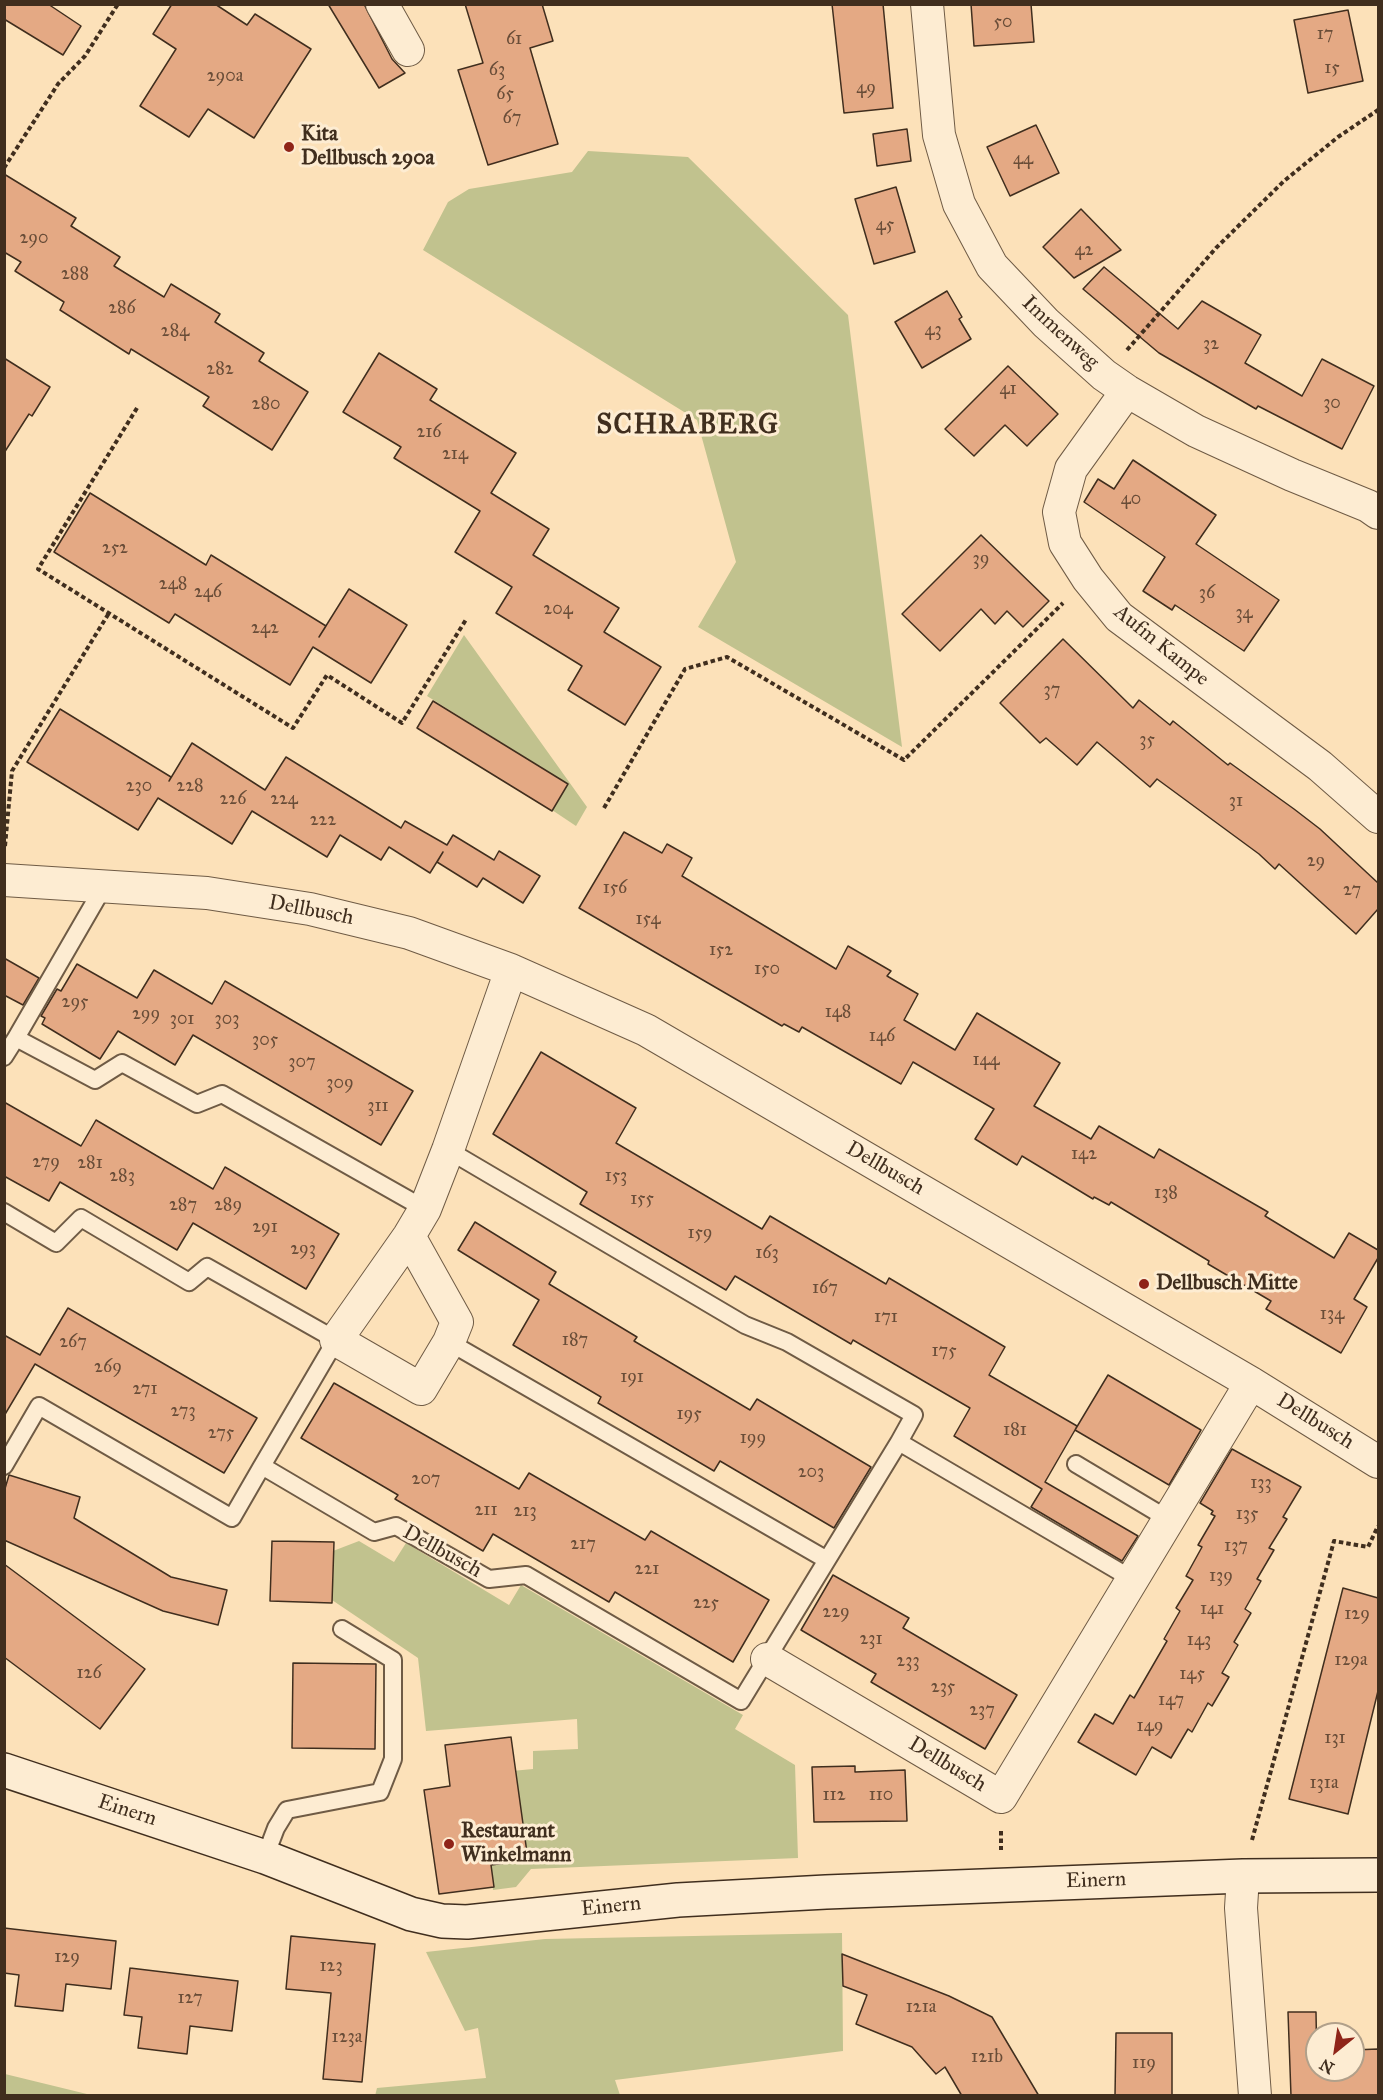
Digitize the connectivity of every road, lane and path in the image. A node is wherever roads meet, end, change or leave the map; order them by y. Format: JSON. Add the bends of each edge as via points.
{"nodes":[{"id":1,"x":118,"y":4,"type":"edge"},
{"id":2,"x":382,"y":4,"type":"edge"},
{"id":3,"x":927,"y":4,"type":"edge"},
{"id":4,"x":408,"y":51,"type":"dead end"},
{"id":5,"x":1378,"y":110,"type":"edge"},
{"id":6,"x":4,"y":168,"type":"edge"},
{"id":7,"x":1116,"y":383,"type":"junction"},
{"id":8,"x":137,"y":408,"type":"dead end"},
{"id":9,"x":1378,"y":513,"type":"edge"},
{"id":10,"x":1088,"y":579,"type":"junction"},
{"id":11,"x":109,"y":613,"type":"junction"},
{"id":12,"x":467,"y":618,"type":"dead end"},
{"id":13,"x":604,"y":808,"type":"dead end"},
{"id":14,"x":1378,"y":817,"type":"edge"},
{"id":15,"x":4,"y":856,"type":"edge"},
{"id":16,"x":4,"y":880,"type":"edge"},
{"id":17,"x":104,"y":886,"type":"junction"},
{"id":18,"x":511,"y":970,"type":"junction"},
{"id":19,"x":15,"y":1038,"type":"junction"},
{"id":20,"x":4,"y":1057,"type":"edge"},
{"id":21,"x":448,"y":1150,"type":"junction"},
{"id":22,"x":425,"y":1209,"type":"junction"},
{"id":23,"x":4,"y":1212,"type":"edge"},
{"id":24,"x":410,"y":1236,"type":"junction"},
{"id":25,"x":336,"y":1340,"type":"junction"},
{"id":26,"x":449,"y":1342,"type":"junction"},
{"id":27,"x":1251,"y":1383,"type":"junction"},
{"id":28,"x":899,"y":1442,"type":"junction"},
{"id":29,"x":1378,"y":1462,"type":"edge"},
{"id":30,"x":1076,"y":1464,"type":"dead end"},
{"id":31,"x":4,"y":1466,"type":"edge"},
{"id":32,"x":262,"y":1466,"type":"junction"},
{"id":33,"x":1168,"y":1520,"type":"junction"},
{"id":34,"x":1378,"y":1526,"type":"edge"},
{"id":35,"x":827,"y":1560,"type":"junction"},
{"id":36,"x":1132,"y":1579,"type":"junction"},
{"id":37,"x":342,"y":1629,"type":"dead end"},
{"id":38,"x":767,"y":1659,"type":"junction"},
{"id":39,"x":4,"y":1770,"type":"edge"},
{"id":40,"x":1001,"y":1797,"type":"junction"},
{"id":41,"x":265,"y":1857,"type":"junction"},
{"id":42,"x":1378,"y":1875,"type":"edge"},
{"id":43,"x":1243,"y":1876,"type":"junction"},
{"id":44,"x":1001,"y":1884,"type":"junction"},
{"id":45,"x":1255,"y":2096,"type":"edge"}],
"edges":[{"from":1,"to":6,"type":"path","via":[[85,56],[58,84]]},
{"from":2,"to":4,"type":"street"},
{"from":3,"to":7,"type":"street","name":"Immenweg","via":[[939,135],[958,204],[992,266],[1046,323]]},
{"from":5,"to":7,"type":"path","via":[[1284,181],[1216,248]]},
{"from":7,"to":9,"type":"street","name":"Immenweg","via":[[1196,431]]},
{"from":7,"to":10,"type":"street","name":"Aufm Kampe","via":[[1071,469],[1059,512],[1065,543]]},
{"from":8,"to":11,"type":"path","via":[[38,569]]},
{"from":10,"to":13,"type":"path","via":[[904,760],[727,657],[685,669]]},
{"from":10,"to":14,"type":"street","name":"Aufm Kampe","via":[[1119,617],[1320,766]]},
{"from":11,"to":12,"type":"path","via":[[293,728],[327,675],[402,723]]},
{"from":11,"to":15,"type":"path","via":[[12,771]]},
{"from":16,"to":17,"type":"street","name":"Dellbusch"},
{"from":17,"to":18,"type":"street","name":"Dellbusch","via":[[207,893],[310,909],[409,933]]},
{"from":17,"to":19,"type":"lane"},
{"from":18,"to":21,"type":"street"},
{"from":18,"to":27,"type":"street","name":"Dellbusch","via":[[646,1030]]},
{"from":19,"to":20,"type":"lane"},
{"from":19,"to":22,"type":"lane","via":[[95,1080],[122,1063],[197,1104],[222,1094]]},
{"from":21,"to":22,"type":"street"},
{"from":21,"to":28,"type":"lane","name":"Dellbusch","via":[[745,1325],[788,1342],[914,1415]]},
{"from":22,"to":24,"type":"street"},
{"from":23,"to":25,"type":"lane","via":[[56,1243],[81,1218],[189,1282],[207,1267]]},
{"from":24,"to":25,"type":"street"},
{"from":24,"to":26,"type":"street","via":[[457,1322]]},
{"from":25,"to":26,"type":"street","via":[[421,1389]]},
{"from":25,"to":32,"type":"lane"},
{"from":26,"to":35,"type":"lane"},
{"from":27,"to":29,"type":"street","name":"Dellbusch"},
{"from":27,"to":33,"type":"street","name":"Dellbusch"},
{"from":28,"to":35,"type":"lane","name":"Dellbusch"},
{"from":28,"to":36,"type":"lane"},
{"from":30,"to":33,"type":"lane"},
{"from":31,"to":32,"type":"lane","via":[[39,1406],[231,1518]]},
{"from":32,"to":38,"type":"lane","name":"Dellbusch","via":[[374,1532],[396,1526],[489,1578],[526,1575],[741,1701]]},
{"from":33,"to":36,"type":"street","name":"Dellbusch"},
{"from":34,"to":43,"type":"path","via":[[1368,1547],[1334,1540]]},
{"from":35,"to":38,"type":"lane","name":"Dellbusch"},
{"from":36,"to":40,"type":"street","name":"Dellbusch"},
{"from":37,"to":41,"type":"lane","via":[[393,1660],[393,1759],[380,1792],[287,1810]]},
{"from":38,"to":40,"type":"street","name":"Dellbusch"},
{"from":39,"to":41,"type":"main road","name":"Einern"},
{"from":40,"to":44,"type":"path"},
{"from":41,"to":44,"type":"main road","name":"Einern","via":[[411,1914],[467,1922],[678,1900]]},
{"from":42,"to":43,"type":"main road","name":"Einern"},
{"from":43,"to":44,"type":"main road","name":"Einern"},
{"from":43,"to":45,"type":"street","via":[[1241,1908]]}]}
